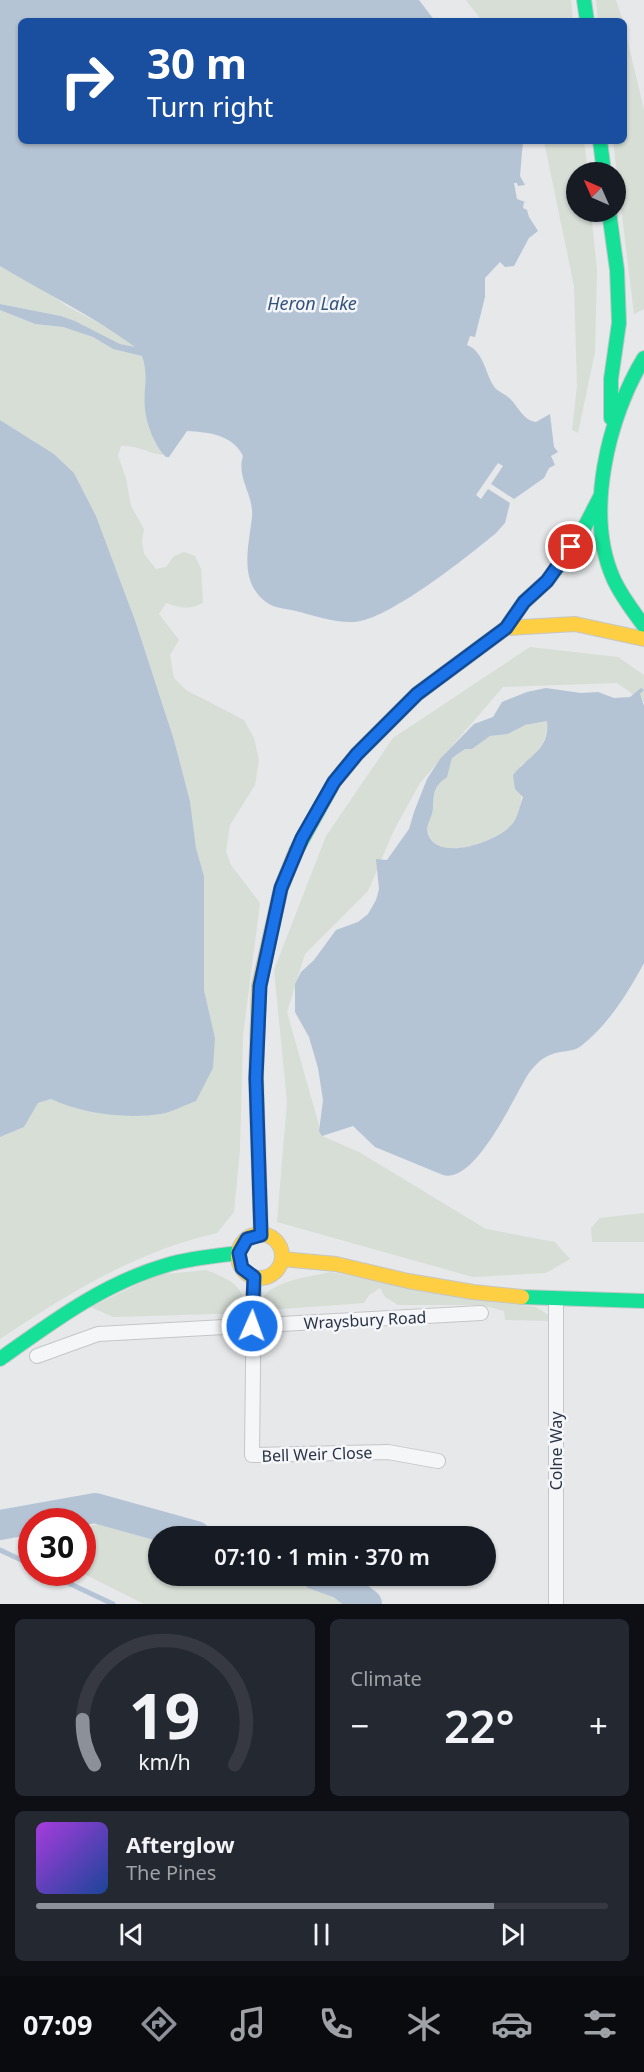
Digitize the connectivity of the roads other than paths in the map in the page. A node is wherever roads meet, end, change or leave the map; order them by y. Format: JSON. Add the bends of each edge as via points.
{"nodes":[{"id":1,"x":584,"y":0,"type":"edge"},
{"id":2,"x":586,"y":18,"type":"edge"},
{"id":3,"x":600,"y":144,"type":"edge"},
{"id":4,"x":603,"y":162,"type":"edge"},
{"id":5,"x":610,"y":222,"type":"edge"},
{"id":6,"x":644,"y":358,"type":"edge"},
{"id":7,"x":611,"y":435,"type":"junction"},
{"id":8,"x":600,"y":496,"type":"junction"},
{"id":9,"x":644,"y":626,"type":"edge"},
{"id":10,"x":506,"y":628,"type":"junction"},
{"id":11,"x":644,"y":639,"type":"edge"},
{"id":12,"x":261,"y":1235,"type":"junction"},
{"id":13,"x":239,"y":1253,"type":"junction"},
{"id":14,"x":282,"y":1259,"type":"junction"},
{"id":15,"x":254,"y":1277,"type":"junction"},
{"id":16,"x":556,"y":1299,"type":"junction"},
{"id":17,"x":644,"y":1301,"type":"edge"},
{"id":18,"x":481,"y":1313,"type":"dead end"},
{"id":19,"x":252,"y":1326,"type":"junction"},
{"id":20,"x":37,"y":1356,"type":"dead end"},
{"id":21,"x":0,"y":1359,"type":"edge"},
{"id":22,"x":438,"y":1461,"type":"dead end"},
{"id":23,"x":556,"y":1604,"type":"edge"}],
"edges":[{"from":1,"to":2,"type":"main road"},
{"from":3,"to":4,"type":"main road"},
{"from":5,"to":7,"type":"main road","via":[[619,323],[611,379]]},
{"from":6,"to":7,"type":"main road"},
{"from":7,"to":8,"type":"main road"},
{"from":8,"to":9,"type":"main road","via":[[600,529],[608,566],[628,609]]},
{"from":8,"to":10,"type":"main road","via":[[582,532]]},
{"from":10,"to":11,"type":"main road","via":[[575,624]]},
{"from":10,"to":12,"type":"main road","via":[[417,694],[357,754],[311,820],[285,878],[271,924],[260,986],[256,1078]]},
{"from":12,"to":13,"type":"main road","via":[[247,1239]]},
{"from":12,"to":14,"type":"main road","via":[[275,1240]]},
{"from":13,"to":15,"type":"main road","via":[[242,1268]]},
{"from":13,"to":21,"type":"main road","via":[[165,1264],[124,1281],[75,1307]]},
{"from":14,"to":15,"type":"main road","via":[[269,1277]]},
{"from":14,"to":16,"type":"main road","name":"Wraysbury Road","via":[[336,1264],[472,1292]]},
{"from":15,"to":19,"type":"street"},
{"from":16,"to":17,"type":"main road","name":"Wraysbury Road"},
{"from":16,"to":23,"type":"street","name":"Colne Way"},
{"from":18,"to":19,"type":"street","name":"Wraysbury Road"},
{"from":19,"to":20,"type":"street","name":"Wraysbury Road","via":[[98,1334]]},
{"from":19,"to":22,"type":"street","name":"Bell Weir Close","via":[[252,1455],[388,1452]]}]}
